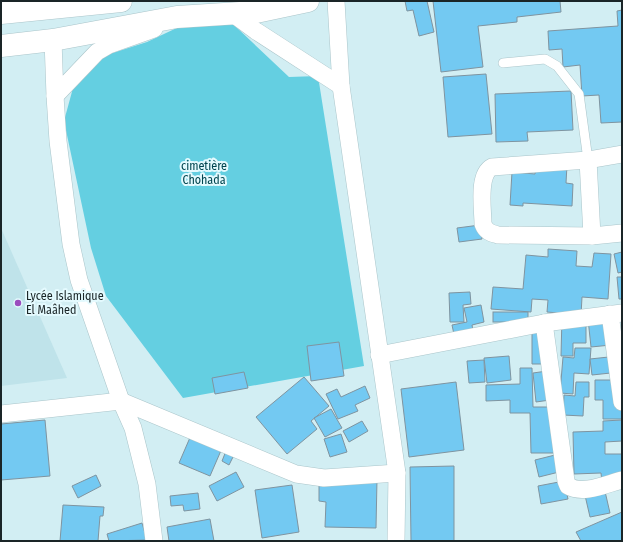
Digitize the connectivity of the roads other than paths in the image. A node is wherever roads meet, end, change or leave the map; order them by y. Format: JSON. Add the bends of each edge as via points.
{"nodes":[{"id":1,"x":121,"y":1,"type":"edge"},
{"id":2,"x":292,"y":1,"type":"edge"},
{"id":3,"x":302,"y":1,"type":"edge"},
{"id":4,"x":308,"y":1,"type":"edge"},
{"id":5,"x":336,"y":1,"type":"edge"},
{"id":6,"x":36,"y":9,"type":"junction"},
{"id":7,"x":1,"y":13,"type":"edge"},
{"id":8,"x":233,"y":14,"type":"junction"},
{"id":9,"x":177,"y":17,"type":"junction"},
{"id":10,"x":1,"y":21,"type":"edge"},
{"id":11,"x":53,"y":40,"type":"junction"},
{"id":12,"x":1,"y":46,"type":"edge"},
{"id":13,"x":503,"y":63,"type":"dead end"},
{"id":14,"x":341,"y":86,"type":"junction"},
{"id":15,"x":55,"y":96,"type":"junction"},
{"id":16,"x":622,"y":154,"type":"edge"},
{"id":17,"x":588,"y":160,"type":"junction"},
{"id":18,"x":622,"y":233,"type":"edge"},
{"id":19,"x":592,"y":236,"type":"junction"},
{"id":20,"x":616,"y":313,"type":"edge"},
{"id":21,"x":544,"y":324,"type":"junction"},
{"id":22,"x":378,"y":355,"type":"junction"},
{"id":23,"x":121,"y":401,"type":"junction"},
{"id":24,"x":622,"y":402,"type":"edge"},
{"id":25,"x":1,"y":414,"type":"edge"},
{"id":26,"x":397,"y":473,"type":"junction"},
{"id":27,"x":622,"y":480,"type":"edge"},
{"id":28,"x":154,"y":541,"type":"edge"},
{"id":29,"x":396,"y":541,"type":"edge"}],
"edges":[{"from":1,"to":6,"type":"main road"},
{"from":2,"to":3,"type":"main road"},
{"from":3,"to":4,"type":"main road"},
{"from":3,"to":8,"type":"main road","via":[[256,12]]},
{"from":5,"to":14,"type":"street"},
{"from":6,"to":7,"type":"main road"},
{"from":6,"to":10,"type":"main road"},
{"from":8,"to":9,"type":"main road"},
{"from":8,"to":14,"type":"street"},
{"from":9,"to":11,"type":"main road"},
{"from":9,"to":15,"type":"street","via":[[165,25],[109,45],[97,52]]},
{"from":11,"to":12,"type":"main road"},
{"from":11,"to":15,"type":"street"},
{"from":13,"to":17,"type":"lane","via":[[545,59],[557,66],[579,94]]},
{"from":14,"to":22,"type":"street"},
{"from":15,"to":23,"type":"street","via":[[57,134],[71,244],[79,280]]},
{"from":16,"to":17,"type":"street"},
{"from":17,"to":19,"type":"street"},
{"from":17,"to":19,"type":"street","via":[[488,169],[482,181],[483,224],[486,230],[498,235]]},
{"from":18,"to":19,"type":"street"},
{"from":20,"to":21,"type":"street"},
{"from":20,"to":24,"type":"street"},
{"from":21,"to":22,"type":"street"},
{"from":21,"to":27,"type":"street","via":[[568,486],[577,490]]},
{"from":22,"to":26,"type":"street"},
{"from":23,"to":25,"type":"street"},
{"from":23,"to":26,"type":"street","via":[[296,474],[324,478]]},
{"from":23,"to":28,"type":"street","via":[[133,428],[147,484]]},
{"from":26,"to":29,"type":"street"}]}
